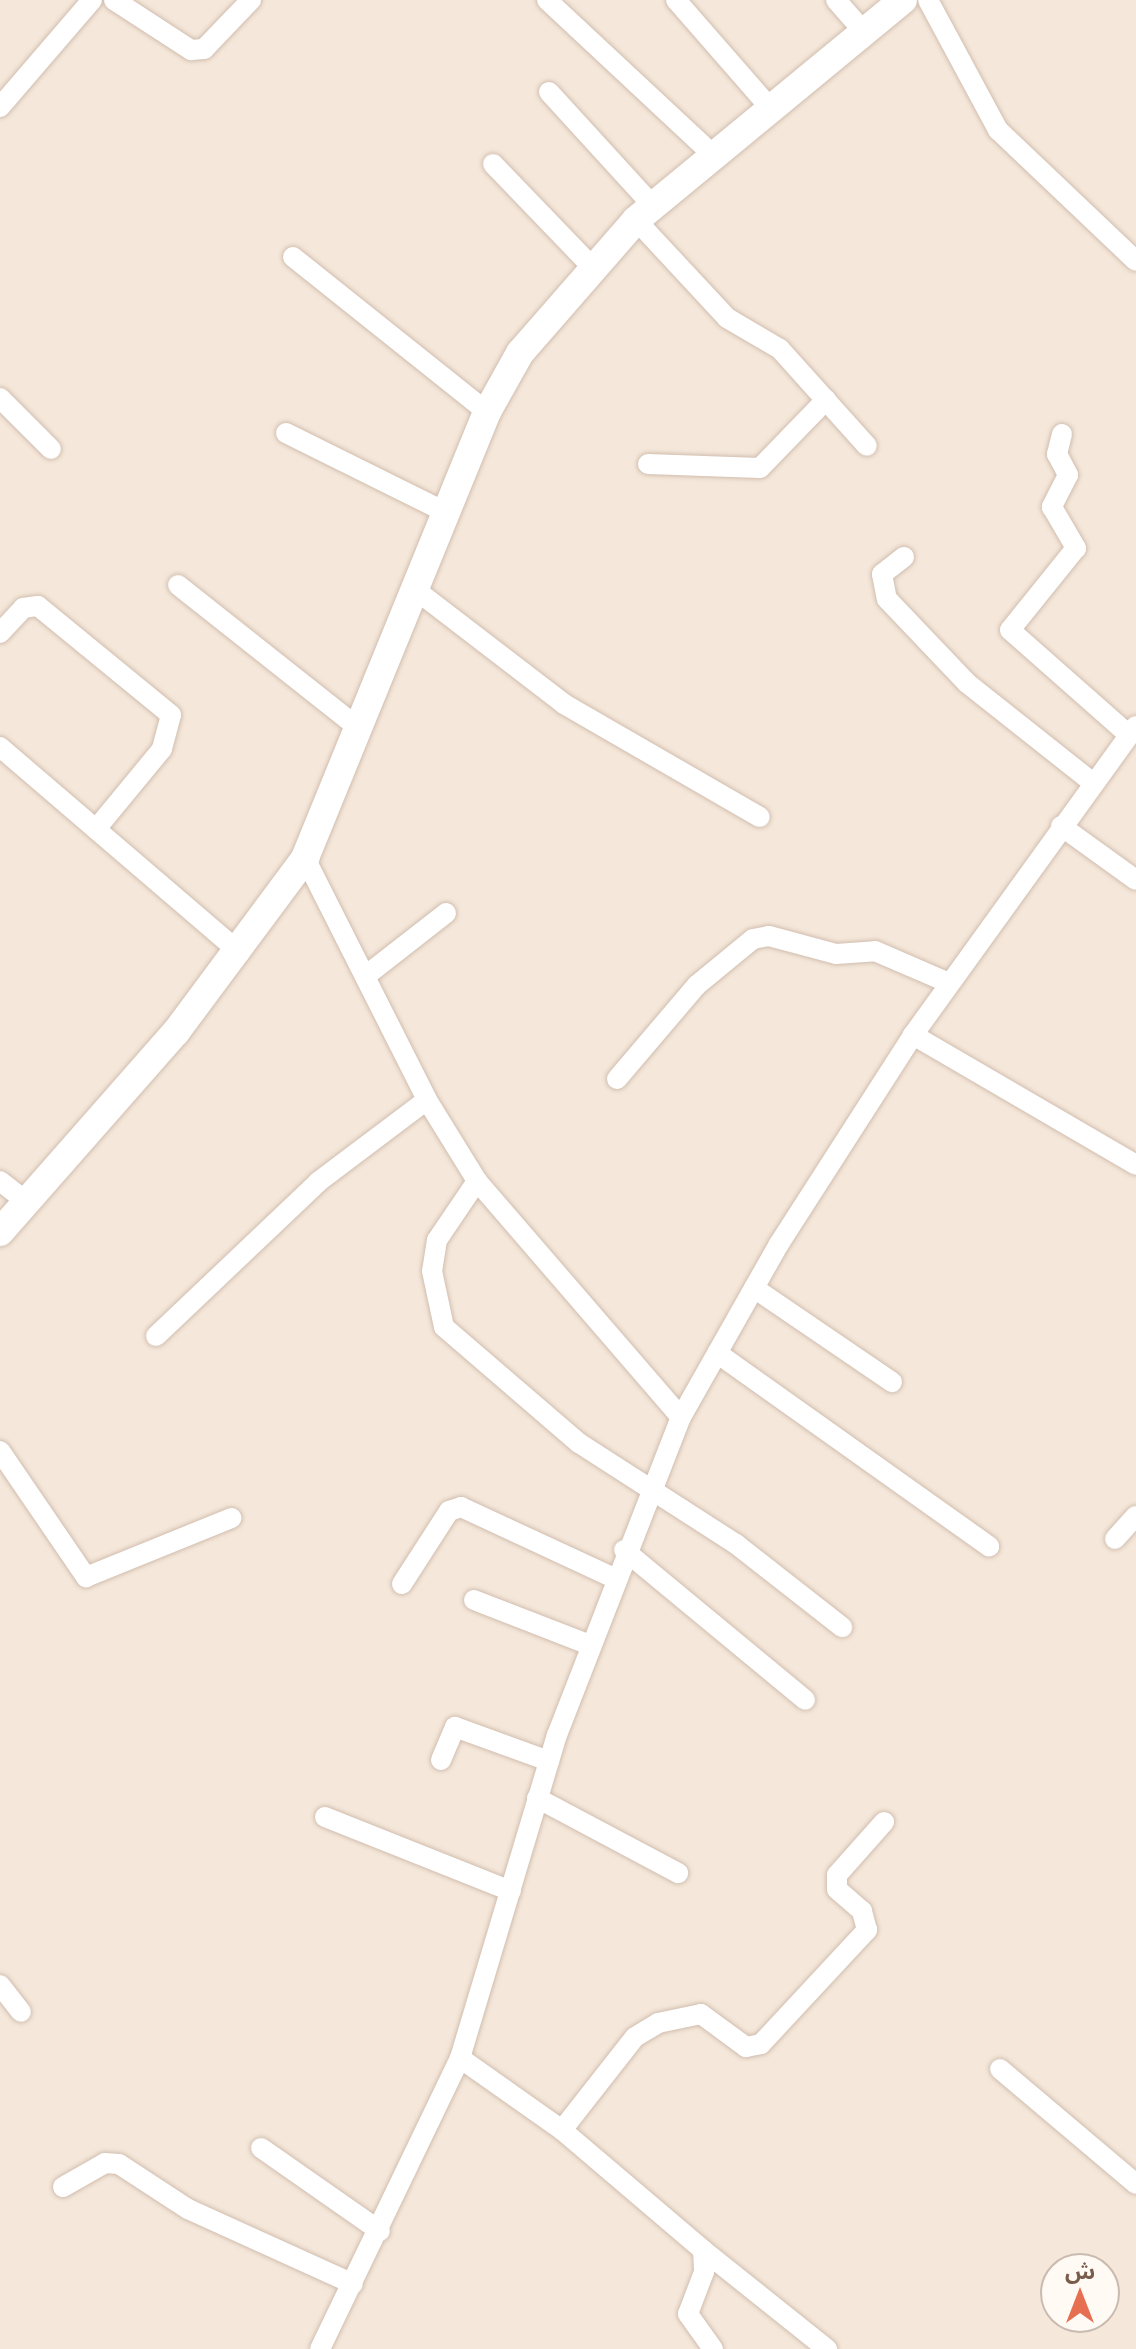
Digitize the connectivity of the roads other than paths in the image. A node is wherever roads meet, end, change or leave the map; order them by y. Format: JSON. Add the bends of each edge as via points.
{"nodes":[{"id":1,"x":92,"y":0,"type":"edge"},
{"id":2,"x":114,"y":0,"type":"edge"},
{"id":3,"x":251,"y":0,"type":"edge"},
{"id":4,"x":547,"y":0,"type":"edge"},
{"id":5,"x":676,"y":0,"type":"edge"},
{"id":6,"x":836,"y":0,"type":"edge"},
{"id":7,"x":903,"y":0,"type":"edge"},
{"id":8,"x":928,"y":0,"type":"edge"},
{"id":9,"x":865,"y":33,"type":"junction"},
{"id":10,"x":549,"y":92,"type":"dead end"},
{"id":11,"x":4,"y":93,"type":"edge"},
{"id":12,"x":772,"y":110,"type":"junction"},
{"id":13,"x":713,"y":155,"type":"junction"},
{"id":14,"x":493,"y":164,"type":"dead end"},
{"id":15,"x":644,"y":213,"type":"junction"},
{"id":16,"x":293,"y":257,"type":"dead end"},
{"id":17,"x":1136,"y":261,"type":"edge"},
{"id":18,"x":591,"y":266,"type":"junction"},
{"id":19,"x":0,"y":398,"type":"edge"},
{"id":20,"x":826,"y":400,"type":"junction"},
{"id":21,"x":487,"y":412,"type":"junction"},
{"id":22,"x":286,"y":433,"type":"dead end"},
{"id":23,"x":1062,"y":434,"type":"dead end"},
{"id":24,"x":867,"y":446,"type":"dead end"},
{"id":25,"x":51,"y":449,"type":"dead end"},
{"id":26,"x":648,"y":464,"type":"dead end"},
{"id":27,"x":447,"y":513,"type":"junction"},
{"id":28,"x":904,"y":557,"type":"dead end"},
{"id":29,"x":178,"y":585,"type":"dead end"},
{"id":30,"x":417,"y":591,"type":"junction"},
{"id":31,"x":0,"y":633,"type":"edge"},
{"id":32,"x":361,"y":730,"type":"junction"},
{"id":33,"x":1132,"y":731,"type":"edge"},
{"id":34,"x":0,"y":747,"type":"edge"},
{"id":35,"x":1092,"y":782,"type":"junction"},
{"id":36,"x":760,"y":817,"type":"dead end"},
{"id":37,"x":1061,"y":826,"type":"junction"},
{"id":38,"x":96,"y":829,"type":"junction"},
{"id":39,"x":305,"y":858,"type":"junction"},
{"id":40,"x":1136,"y":880,"type":"edge"},
{"id":41,"x":446,"y":913,"type":"dead end"},
{"id":42,"x":240,"y":953,"type":"junction"},
{"id":43,"x":368,"y":974,"type":"junction"},
{"id":44,"x":949,"y":983,"type":"junction"},
{"id":45,"x":913,"y":1035,"type":"junction"},
{"id":46,"x":617,"y":1079,"type":"dead end"},
{"id":47,"x":427,"y":1100,"type":"junction"},
{"id":48,"x":1136,"y":1165,"type":"edge"},
{"id":49,"x":0,"y":1181,"type":"edge"},
{"id":50,"x":477,"y":1181,"type":"junction"},
{"id":51,"x":27,"y":1202,"type":"junction"},
{"id":52,"x":0,"y":1232,"type":"edge"},
{"id":53,"x":754,"y":1288,"type":"junction"},
{"id":54,"x":156,"y":1336,"type":"dead end"},
{"id":55,"x":717,"y":1353,"type":"junction"},
{"id":56,"x":892,"y":1382,"type":"dead end"},
{"id":57,"x":681,"y":1417,"type":"junction"},
{"id":58,"x":0,"y":1451,"type":"edge"},
{"id":59,"x":651,"y":1486,"type":"junction"},
{"id":60,"x":1136,"y":1516,"type":"edge"},
{"id":61,"x":231,"y":1518,"type":"dead end"},
{"id":62,"x":1115,"y":1539,"type":"dead end"},
{"id":63,"x":989,"y":1546,"type":"dead end"},
{"id":64,"x":624,"y":1550,"type":"junction"},
{"id":65,"x":614,"y":1578,"type":"junction"},
{"id":66,"x":402,"y":1584,"type":"dead end"},
{"id":67,"x":474,"y":1600,"type":"dead end"},
{"id":68,"x":842,"y":1627,"type":"dead end"},
{"id":69,"x":590,"y":1645,"type":"junction"},
{"id":70,"x":805,"y":1700,"type":"dead end"},
{"id":71,"x":441,"y":1760,"type":"dead end"},
{"id":72,"x":549,"y":1761,"type":"junction"},
{"id":73,"x":537,"y":1798,"type":"junction"},
{"id":74,"x":325,"y":1817,"type":"dead end"},
{"id":75,"x":884,"y":1822,"type":"dead end"},
{"id":76,"x":678,"y":1873,"type":"dead end"},
{"id":77,"x":511,"y":1891,"type":"junction"},
{"id":78,"x":0,"y":1985,"type":"edge"},
{"id":79,"x":21,"y":2012,"type":"dead end"},
{"id":80,"x":460,"y":2058,"type":"junction"},
{"id":81,"x":1000,"y":2069,"type":"dead end"},
{"id":82,"x":562,"y":2130,"type":"junction"},
{"id":83,"x":261,"y":2148,"type":"dead end"},
{"id":84,"x":1136,"y":2184,"type":"edge"},
{"id":85,"x":63,"y":2187,"type":"dead end"},
{"id":86,"x":380,"y":2231,"type":"junction"},
{"id":87,"x":703,"y":2250,"type":"junction"},
{"id":88,"x":353,"y":2284,"type":"junction"},
{"id":89,"x":320,"y":2349,"type":"edge"},
{"id":90,"x":713,"y":2349,"type":"edge"},
{"id":91,"x":827,"y":2349,"type":"edge"}],
"edges":[{"from":1,"to":11,"type":"street"},
{"from":2,"to":3,"type":"street","via":[[191,50],[204,49]]},
{"from":4,"to":13,"type":"street"},
{"from":5,"to":12,"type":"street"},
{"from":6,"to":9,"type":"street"},
{"from":7,"to":9,"type":"main road"},
{"from":8,"to":17,"type":"street","via":[[998,130]]},
{"from":9,"to":12,"type":"main road"},
{"from":10,"to":15,"type":"street"},
{"from":12,"to":13,"type":"main road"},
{"from":13,"to":15,"type":"main road"},
{"from":14,"to":18,"type":"street"},
{"from":15,"to":18,"type":"main road"},
{"from":15,"to":20,"type":"street","via":[[713,305],[780,349]]},
{"from":16,"to":21,"type":"street"},
{"from":18,"to":21,"type":"main road","via":[[520,353]]},
{"from":19,"to":25,"type":"street"},
{"from":20,"to":24,"type":"street"},
{"from":20,"to":26,"type":"street","via":[[760,468]]},
{"from":21,"to":27,"type":"main road"},
{"from":22,"to":27,"type":"street"},
{"from":23,"to":33,"type":"street","via":[[1057,454],[1068,475],[1052,507],[1076,548],[1010,630]]},
{"from":27,"to":30,"type":"main road"},
{"from":28,"to":35,"type":"street","via":[[882,574],[887,599],[967,683]]},
{"from":29,"to":32,"type":"street"},
{"from":30,"to":32,"type":"main road"},
{"from":30,"to":36,"type":"street","via":[[564,704]]},
{"from":31,"to":38,"type":"street","via":[[23,608],[38,606],[171,715],[162,749]]},
{"from":32,"to":39,"type":"main road"},
{"from":33,"to":35,"type":"street"},
{"from":34,"to":38,"type":"street"},
{"from":35,"to":37,"type":"street"},
{"from":37,"to":40,"type":"street"},
{"from":37,"to":44,"type":"street"},
{"from":38,"to":42,"type":"street"},
{"from":39,"to":42,"type":"main road"},
{"from":39,"to":43,"type":"street"},
{"from":41,"to":43,"type":"street"},
{"from":42,"to":51,"type":"main road"},
{"from":43,"to":47,"type":"street"},
{"from":44,"to":45,"type":"street"},
{"from":44,"to":46,"type":"street","via":[[875,951],[836,954],[769,936],[753,939],[697,985]]},
{"from":45,"to":48,"type":"street"},
{"from":45,"to":53,"type":"street"},
{"from":47,"to":50,"type":"street"},
{"from":47,"to":54,"type":"street","via":[[318,1182]]},
{"from":49,"to":51,"type":"street"},
{"from":50,"to":57,"type":"street"},
{"from":50,"to":59,"type":"street","via":[[437,1240],[432,1271],[444,1327],[579,1443]]},
{"from":51,"to":52,"type":"main road"},
{"from":53,"to":55,"type":"street"},
{"from":53,"to":56,"type":"street"},
{"from":55,"to":57,"type":"street"},
{"from":55,"to":63,"type":"street"},
{"from":57,"to":59,"type":"street"},
{"from":58,"to":61,"type":"street","via":[[86,1577]]},
{"from":59,"to":64,"type":"street"},
{"from":59,"to":68,"type":"street"},
{"from":60,"to":62,"type":"street"},
{"from":64,"to":65,"type":"street"},
{"from":64,"to":70,"type":"street"},
{"from":65,"to":66,"type":"street","via":[[461,1507],[449,1511]]},
{"from":65,"to":69,"type":"street"},
{"from":67,"to":69,"type":"street"},
{"from":69,"to":72,"type":"street"},
{"from":71,"to":72,"type":"street","via":[[455,1727]]},
{"from":72,"to":73,"type":"street"},
{"from":73,"to":76,"type":"street"},
{"from":73,"to":77,"type":"street"},
{"from":74,"to":77,"type":"street"},
{"from":75,"to":82,"type":"street","via":[[837,1875],[837,1889],[862,1911],[867,1930],[761,2044],[746,2047],[701,2014],[658,2023],[635,2037]]},
{"from":77,"to":80,"type":"street"},
{"from":78,"to":79,"type":"street"},
{"from":80,"to":82,"type":"street"},
{"from":80,"to":86,"type":"street"},
{"from":81,"to":84,"type":"street"},
{"from":82,"to":87,"type":"street"},
{"from":83,"to":86,"type":"street"},
{"from":85,"to":88,"type":"street","via":[[105,2163],[119,2164],[188,2209]]},
{"from":86,"to":88,"type":"street"},
{"from":87,"to":90,"type":"street","via":[[704,2272],[688,2314]]},
{"from":87,"to":91,"type":"street"},
{"from":88,"to":89,"type":"street"}]}
